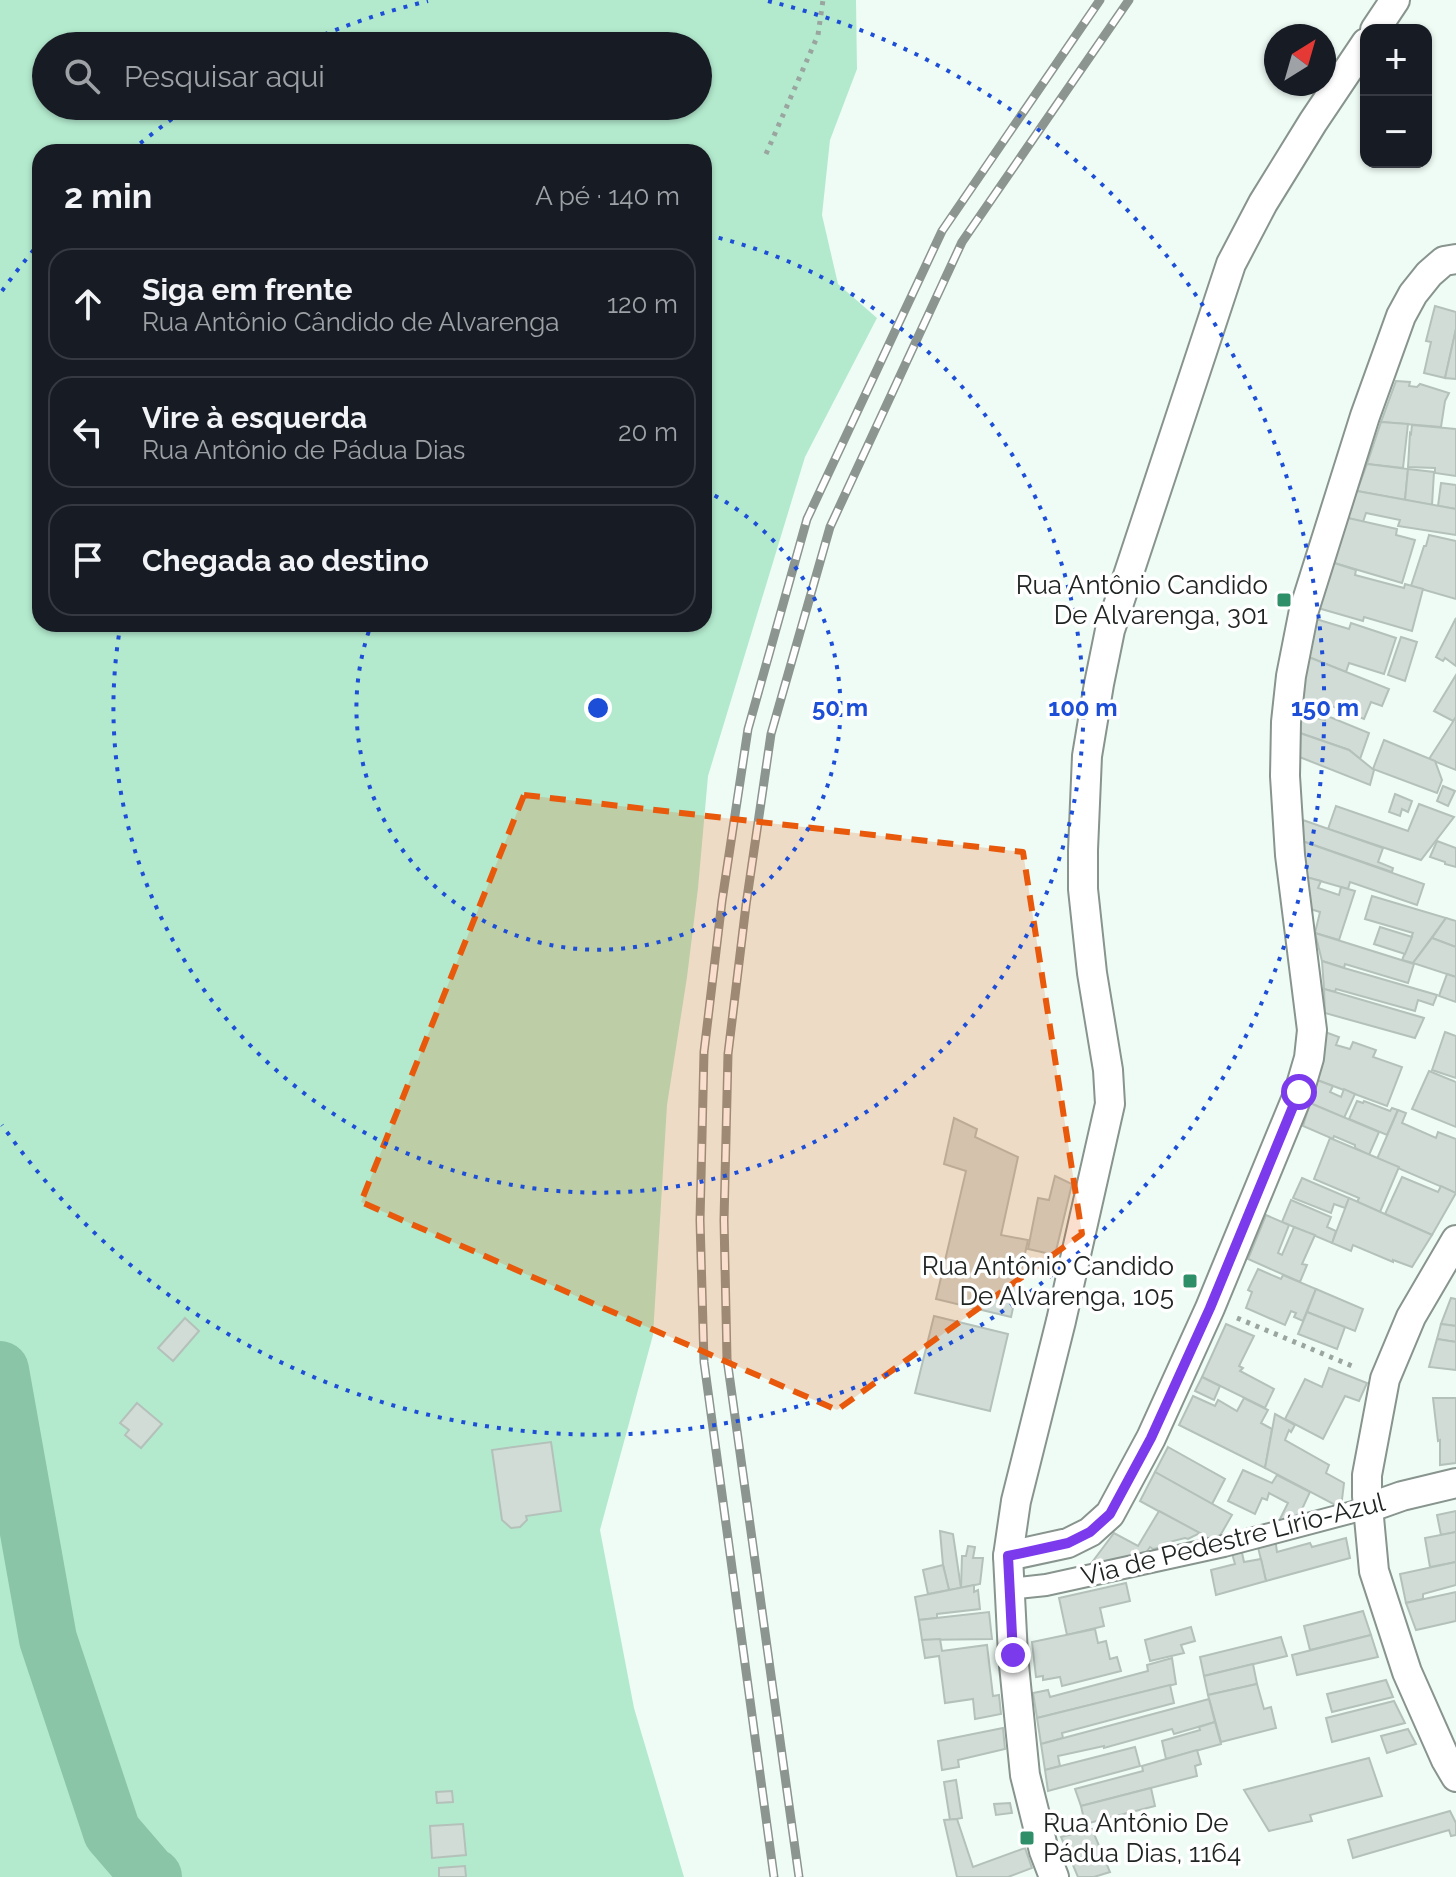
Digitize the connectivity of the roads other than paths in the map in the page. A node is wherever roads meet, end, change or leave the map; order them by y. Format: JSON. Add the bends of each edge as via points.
{"nodes":[{"id":1,"x":1395,"y":0,"type":"edge"},
{"id":2,"x":1379,"y":24,"type":"edge"},
{"id":3,"x":1360,"y":52,"type":"edge"},
{"id":4,"x":1456,"y":259,"type":"edge"},
{"id":5,"x":1456,"y":1240,"type":"edge"},
{"id":6,"x":1456,"y":1483,"type":"edge"},
{"id":7,"x":1368,"y":1508,"type":"junction"},
{"id":8,"x":1008,"y":1556,"type":"junction"},
{"id":9,"x":1009,"y":1589,"type":"junction"},
{"id":10,"x":1456,"y":1777,"type":"edge"},
{"id":11,"x":1054,"y":1877,"type":"edge"}],
"edges":[{"from":1,"to":2,"type":"street"},
{"from":3,"to":8,"type":"street","via":[[1263,203],[1231,264],[1110,630],[1087,756],[1083,850],[1083,889],[1110,1104],[1016,1501]]},
{"from":4,"to":8,"type":"street","via":[[1444,261],[1429,274],[1401,316],[1304,610],[1291,676],[1285,776],[1312,1030],[1299,1092],[1210,1308],[1110,1514],[1068,1543]]},
{"from":5,"to":7,"type":"street","via":[[1411,1317],[1385,1379],[1367,1475]]},
{"from":6,"to":7,"type":"street","name":"Via de Pedestre Lírio-Azul"},
{"from":7,"to":9,"type":"street","name":"Via de Pedestre Lírio-Azul","via":[[1210,1549]]},
{"from":7,"to":10,"type":"street","via":[[1378,1586],[1407,1672]]},
{"from":8,"to":9,"type":"street"},
{"from":9,"to":11,"type":"street","via":[[1025,1775]]}]}
